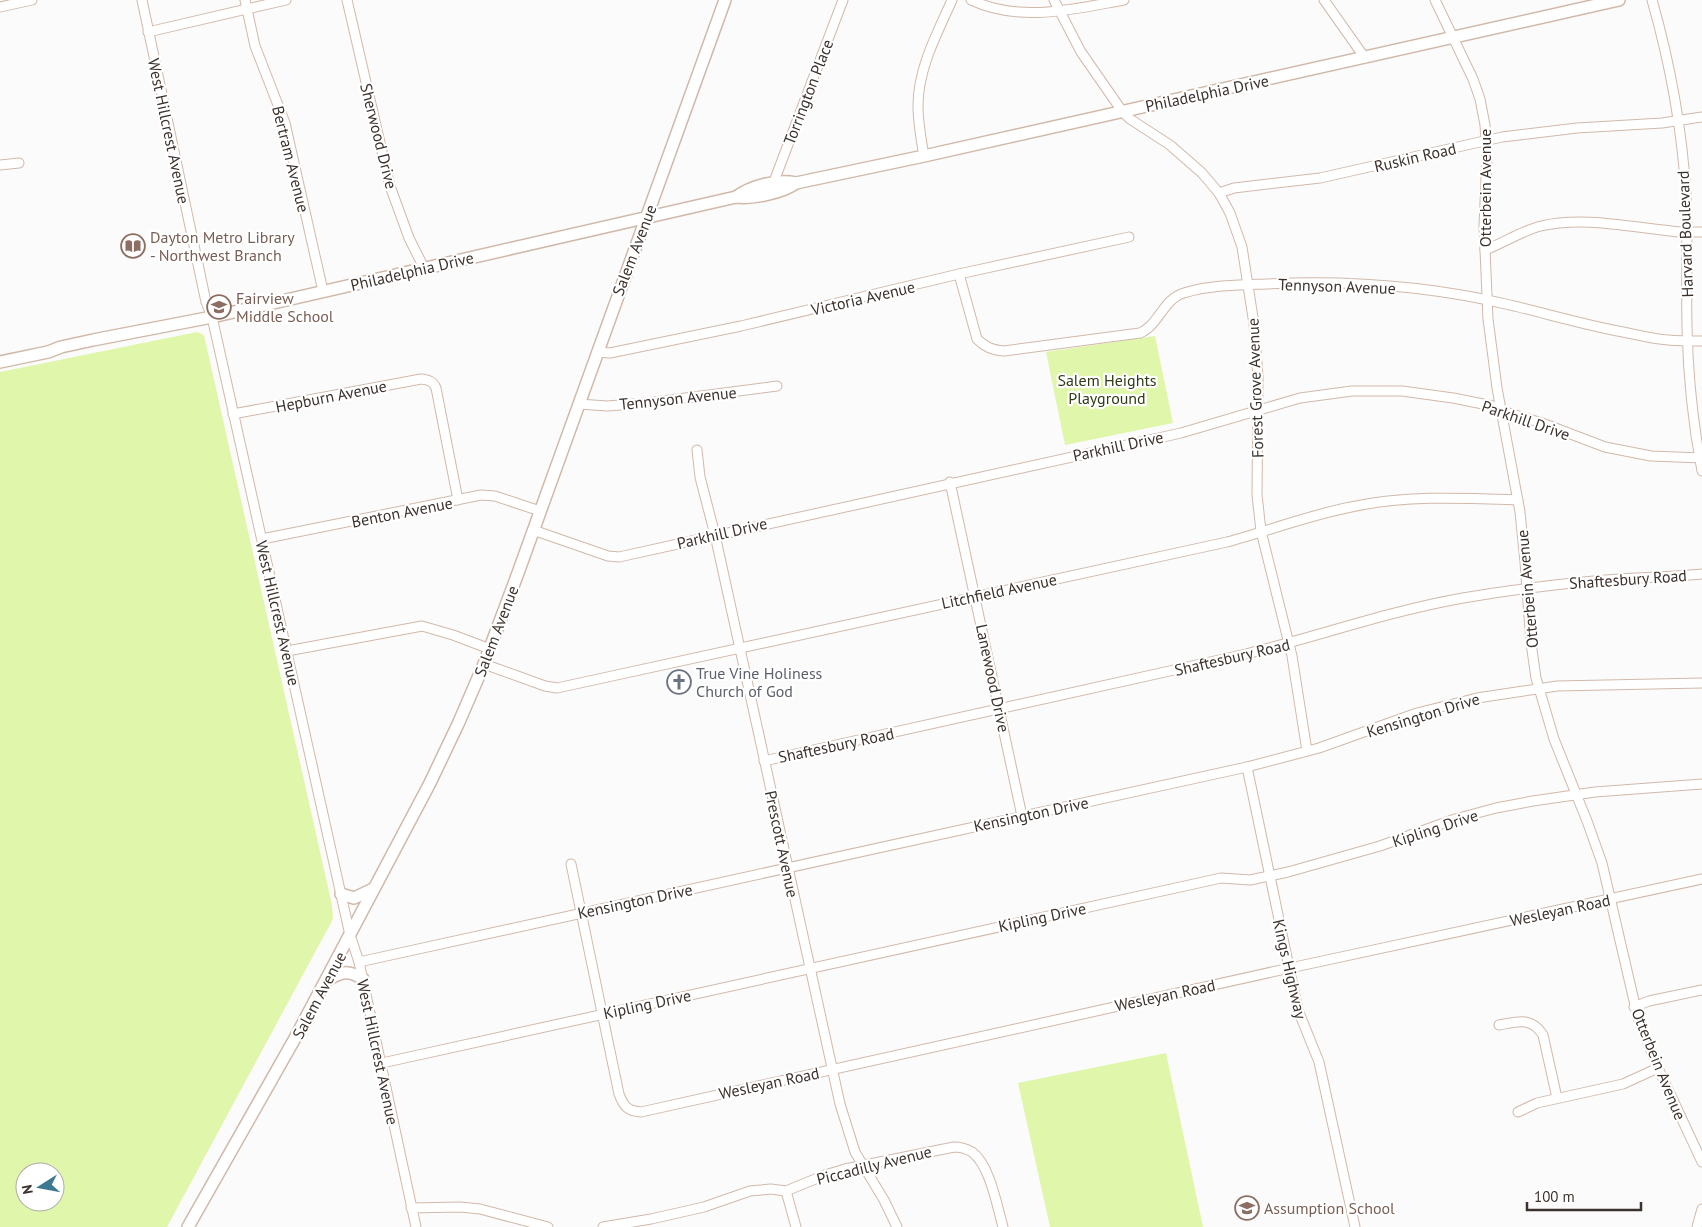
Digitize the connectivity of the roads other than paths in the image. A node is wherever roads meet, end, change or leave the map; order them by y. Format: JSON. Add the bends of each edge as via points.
{"nodes":[{"id":1,"x":32,"y":0,"type":"edge"},
{"id":2,"x":142,"y":0,"type":"edge"},
{"id":3,"x":286,"y":0,"type":"edge"},
{"id":4,"x":347,"y":0,"type":"edge"},
{"id":5,"x":725,"y":0,"type":"edge"},
{"id":6,"x":843,"y":0,"type":"edge"},
{"id":7,"x":952,"y":0,"type":"edge"},
{"id":8,"x":971,"y":0,"type":"edge"},
{"id":9,"x":1054,"y":0,"type":"edge"},
{"id":10,"x":1124,"y":0,"type":"edge"},
{"id":11,"x":1324,"y":0,"type":"edge"},
{"id":12,"x":1435,"y":0,"type":"edge"},
{"id":13,"x":1618,"y":0,"type":"edge"},
{"id":14,"x":1652,"y":0,"type":"edge"},
{"id":15,"x":246,"y":4,"type":"edge"},
{"id":16,"x":0,"y":7,"type":"edge"},
{"id":17,"x":1059,"y":11,"type":"junction"},
{"id":18,"x":148,"y":32,"type":"junction"},
{"id":19,"x":1454,"y":38,"type":"junction"},
{"id":20,"x":1365,"y":58,"type":"junction"},
{"id":21,"x":1122,"y":111,"type":"junction"},
{"id":22,"x":1702,"y":117,"type":"edge"},
{"id":23,"x":1678,"y":122,"type":"junction"},
{"id":24,"x":1487,"y":140,"type":"junction"},
{"id":25,"x":924,"y":156,"type":"junction"},
{"id":26,"x":19,"y":163,"type":"dead end"},
{"id":27,"x":0,"y":166,"type":"edge"},
{"id":28,"x":796,"y":183,"type":"junction"},
{"id":29,"x":773,"y":184,"type":"junction"},
{"id":30,"x":1219,"y":193,"type":"junction"},
{"id":31,"x":736,"y":197,"type":"junction"},
{"id":32,"x":647,"y":217,"type":"junction"},
{"id":33,"x":1688,"y":232,"type":"junction"},
{"id":34,"x":1702,"y":232,"type":"edge"},
{"id":35,"x":1129,"y":237,"type":"dead end"},
{"id":36,"x":1485,"y":250,"type":"junction"},
{"id":37,"x":424,"y":268,"type":"junction"},
{"id":38,"x":959,"y":274,"type":"junction"},
{"id":39,"x":1248,"y":284,"type":"junction"},
{"id":40,"x":323,"y":291,"type":"junction"},
{"id":41,"x":1487,"y":300,"type":"junction"},
{"id":42,"x":212,"y":317,"type":"junction"},
{"id":43,"x":1688,"y":341,"type":"junction"},
{"id":44,"x":1702,"y":341,"type":"edge"},
{"id":45,"x":596,"y":352,"type":"junction"},
{"id":46,"x":0,"y":362,"type":"edge"},
{"id":47,"x":777,"y":386,"type":"dead end"},
{"id":48,"x":579,"y":404,"type":"junction"},
{"id":49,"x":1258,"y":410,"type":"junction"},
{"id":50,"x":1502,"y":411,"type":"junction"},
{"id":51,"x":233,"y":414,"type":"junction"},
{"id":52,"x":697,"y":450,"type":"dead end"},
{"id":53,"x":1701,"y":458,"type":"edge"},
{"id":54,"x":1702,"y":471,"type":"edge"},
{"id":55,"x":950,"y":482,"type":"junction"},
{"id":56,"x":458,"y":500,"type":"junction"},
{"id":57,"x":1518,"y":500,"type":"junction"},
{"id":58,"x":540,"y":511,"type":"junction"},
{"id":59,"x":533,"y":530,"type":"junction"},
{"id":60,"x":1261,"y":532,"type":"junction"},
{"id":61,"x":715,"y":535,"type":"junction"},
{"id":62,"x":262,"y":539,"type":"junction"},
{"id":63,"x":1702,"y":574,"type":"edge"},
{"id":64,"x":1527,"y":588,"type":"junction"},
{"id":65,"x":975,"y":596,"type":"junction"},
{"id":66,"x":1289,"y":643,"type":"junction"},
{"id":67,"x":740,"y":648,"type":"junction"},
{"id":68,"x":490,"y":649,"type":"junction"},
{"id":69,"x":287,"y":651,"type":"junction"},
{"id":70,"x":484,"y":664,"type":"junction"},
{"id":71,"x":1702,"y":683,"type":"edge"},
{"id":72,"x":1539,"y":688,"type":"junction"},
{"id":73,"x":1000,"y":709,"type":"junction"},
{"id":74,"x":1307,"y":751,"type":"junction"},
{"id":75,"x":764,"y":761,"type":"junction"},
{"id":76,"x":1247,"y":767,"type":"junction"},
{"id":77,"x":1702,"y":784,"type":"edge"},
{"id":78,"x":1577,"y":794,"type":"junction"},
{"id":79,"x":1022,"y":816,"type":"junction"},
{"id":80,"x":571,"y":864,"type":"dead end"},
{"id":81,"x":787,"y":868,"type":"junction"},
{"id":82,"x":1269,"y":876,"type":"junction"},
{"id":83,"x":1702,"y":879,"type":"edge"},
{"id":84,"x":373,"y":889,"type":"junction"},
{"id":85,"x":341,"y":894,"type":"junction"},
{"id":86,"x":1611,"y":899,"type":"junction"},
{"id":87,"x":581,"y":913,"type":"junction"},
{"id":88,"x":350,"y":935,"type":"junction"},
{"id":89,"x":359,"y":962,"type":"junction"},
{"id":90,"x":810,"y":968,"type":"junction"},
{"id":91,"x":1290,"y":968,"type":"junction"},
{"id":92,"x":363,"y":979,"type":"junction"},
{"id":93,"x":326,"y":981,"type":"junction"},
{"id":94,"x":1702,"y":990,"type":"edge"},
{"id":95,"x":1634,"y":1007,"type":"junction"},
{"id":96,"x":603,"y":1013,"type":"junction"},
{"id":97,"x":1499,"y":1025,"type":"dead end"},
{"id":98,"x":382,"y":1063,"type":"junction"},
{"id":99,"x":1658,"y":1068,"type":"junction"},
{"id":100,"x":832,"y":1069,"type":"junction"},
{"id":101,"x":1557,"y":1098,"type":"junction"},
{"id":102,"x":1518,"y":1112,"type":"dead end"},
{"id":103,"x":1702,"y":1162,"type":"edge"},
{"id":104,"x":862,"y":1165,"type":"junction"},
{"id":105,"x":786,"y":1191,"type":"junction"},
{"id":106,"x":412,"y":1208,"type":"junction"},
{"id":107,"x":1702,"y":1209,"type":"edge"},
{"id":108,"x":652,"y":1223,"type":"edge"},
{"id":109,"x":188,"y":1227,"type":"edge"},
{"id":110,"x":416,"y":1227,"type":"edge"},
{"id":111,"x":545,"y":1227,"type":"edge"},
{"id":112,"x":603,"y":1227,"type":"edge"},
{"id":113,"x":796,"y":1227,"type":"edge"},
{"id":114,"x":897,"y":1227,"type":"edge"},
{"id":115,"x":1003,"y":1227,"type":"edge"},
{"id":116,"x":1355,"y":1227,"type":"edge"},
{"id":117,"x":1697,"y":1227,"type":"edge"}],
"edges":[{"from":1,"to":16,"type":"street"},
{"from":2,"to":18,"type":"street","name":"West Hillcrest Avenue"},
{"from":3,"to":15,"type":"street"},
{"from":4,"to":37,"type":"street","name":"Sherwood Drive","via":[[390,186]]},
{"from":5,"to":32,"type":"main road","name":"Salem Avenue"},
{"from":6,"to":29,"type":"street","name":"Torrington Place"},
{"from":7,"to":25,"type":"street","via":[[921,80],[918,107]]},
{"from":8,"to":17,"type":"street","via":[[1018,13]]},
{"from":9,"to":17,"type":"street","name":"Forest Grove Avenue"},
{"from":10,"to":17,"type":"street"},
{"from":11,"to":20,"type":"street"},
{"from":12,"to":19,"type":"street","name":"Otterbein Avenue"},
{"from":13,"to":19,"type":"main road","name":"Philadelphia Drive"},
{"from":14,"to":23,"type":"street","name":"Harvard Boulevard"},
{"from":15,"to":18,"type":"street"},
{"from":15,"to":40,"type":"street","name":"Bertram Avenue","via":[[255,46],[285,123]]},
{"from":17,"to":21,"type":"street","name":"Forest Grove Avenue","via":[[1081,52]]},
{"from":18,"to":42,"type":"street","name":"West Hillcrest Avenue","via":[[206,302]]},
{"from":19,"to":20,"type":"main road","name":"Philadelphia Drive"},
{"from":19,"to":24,"type":"street","name":"Otterbein Avenue","via":[[1476,85]]},
{"from":20,"to":21,"type":"main road","name":"Philadelphia Drive"},
{"from":21,"to":25,"type":"main road","name":"Philadelphia Drive"},
{"from":21,"to":30,"type":"street","name":"Forest Grove Avenue","via":[[1185,156]]},
{"from":22,"to":23,"type":"street","name":"Ruskin Road"},
{"from":23,"to":24,"type":"street","name":"Ruskin Road","via":[[1534,132]]},
{"from":23,"to":33,"type":"street","name":"Harvard Boulevard"},
{"from":24,"to":30,"type":"street","name":"Ruskin Road","via":[[1320,178],[1234,188]]},
{"from":24,"to":36,"type":"street","name":"Otterbein Avenue"},
{"from":25,"to":28,"type":"main road","name":"Philadelphia Drive"},
{"from":26,"to":27,"type":"street"},
{"from":28,"to":29,"type":"main road","name":"Philadelphia Drive"},
{"from":28,"to":31,"type":"main road","name":"Philadelphia Drive","via":[[788,189]]},
{"from":29,"to":31,"type":"main road","name":"Philadelphia Drive","via":[[744,191]]},
{"from":30,"to":39,"type":"street","name":"Forest Grove Avenue","via":[[1236,229]]},
{"from":31,"to":32,"type":"main road","name":"Philadelphia Drive"},
{"from":32,"to":37,"type":"main road","name":"Philadelphia Drive"},
{"from":32,"to":45,"type":"main road","name":"Salem Avenue"},
{"from":33,"to":34,"type":"street"},
{"from":33,"to":36,"type":"street","via":[[1612,224],[1559,224],[1540,226]]},
{"from":33,"to":43,"type":"street","name":"Harvard Boulevard"},
{"from":35,"to":38,"type":"street","name":"Victoria Avenue"},
{"from":36,"to":41,"type":"street","name":"Otterbein Avenue"},
{"from":37,"to":40,"type":"main road","name":"Philadelphia Drive"},
{"from":38,"to":39,"type":"street","name":"Tennyson Avenue","via":[[977,339],[984,347],[1004,351],[1140,333],[1150,327],[1180,294]]},
{"from":38,"to":45,"type":"street","name":"Victoria Avenue","via":[[741,326],[610,353]]},
{"from":39,"to":41,"type":"street","name":"Tennyson Avenue","via":[[1352,283],[1420,289]]},
{"from":39,"to":49,"type":"street","name":"Forest Grove Avenue","via":[[1254,324]]},
{"from":40,"to":42,"type":"main road","name":"Philadelphia Drive"},
{"from":41,"to":43,"type":"street","name":"Tennyson Avenue","via":[[1642,336]]},
{"from":41,"to":50,"type":"street","name":"Otterbein Avenue"},
{"from":42,"to":46,"type":"main road","name":"Philadelphia Drive"},
{"from":42,"to":51,"type":"street","name":"West Hillcrest Avenue"},
{"from":43,"to":44,"type":"street","name":"Tennyson Avenue"},
{"from":43,"to":53,"type":"street","name":"Harvard Boulevard","via":[[1692,401]]},
{"from":45,"to":48,"type":"main road","name":"Salem Avenue"},
{"from":47,"to":48,"type":"street","name":"Tennyson Avenue","via":[[647,403]]},
{"from":48,"to":58,"type":"main road","name":"Salem Avenue"},
{"from":49,"to":50,"type":"street","name":"Parkhill Drive","via":[[1314,395],[1402,390],[1493,406]]},
{"from":49,"to":55,"type":"street","name":"Parkhill Drive","via":[[1181,433]]},
{"from":49,"to":60,"type":"street","name":"Forest Grove Avenue","via":[[1257,495]]},
{"from":50,"to":53,"type":"street","name":"Parkhill Drive","via":[[1625,451],[1651,456]]},
{"from":50,"to":57,"type":"street","name":"Otterbein Avenue"},
{"from":51,"to":56,"type":"street","name":"Hepburn Avenue","via":[[428,380],[436,388]]},
{"from":51,"to":62,"type":"street","name":"West Hillcrest Avenue"},
{"from":52,"to":61,"type":"street","name":"Prescott Avenue","via":[[700,477]]},
{"from":53,"to":54,"type":"street","name":"Harvard Boulevard"},
{"from":55,"to":61,"type":"street","name":"Parkhill Drive"},
{"from":55,"to":65,"type":"street","name":"Lanewood Drive"},
{"from":56,"to":58,"type":"street","name":"Benton Avenue","via":[[495,496]]},
{"from":56,"to":62,"type":"street","name":"Benton Avenue"},
{"from":57,"to":60,"type":"street","name":"Litchfield Avenue","via":[[1442,497],[1385,501],[1327,512]]},
{"from":57,"to":64,"type":"street","name":"Otterbein Avenue"},
{"from":58,"to":59,"type":"main road","name":"Salem Avenue"},
{"from":59,"to":61,"type":"street","name":"Parkhill Drive","via":[[614,557]]},
{"from":59,"to":68,"type":"main road","name":"Salem Avenue"},
{"from":60,"to":65,"type":"street","name":"Litchfield Avenue"},
{"from":60,"to":66,"type":"street","name":"Forest Grove Avenue"},
{"from":61,"to":67,"type":"street","name":"Prescott Avenue"},
{"from":62,"to":69,"type":"street","name":"West Hillcrest Avenue"},
{"from":63,"to":64,"type":"street","name":"Shaftesbury Road"},
{"from":64,"to":66,"type":"street","name":"Shaftesbury Road","via":[[1392,613]]},
{"from":64,"to":72,"type":"street","name":"Otterbein Avenue","via":[[1531,643]]},
{"from":65,"to":67,"type":"street","name":"Litchfield Avenue"},
{"from":65,"to":73,"type":"street","name":"Lanewood Drive"},
{"from":66,"to":73,"type":"street","name":"Shaftesbury Road"},
{"from":66,"to":74,"type":"street","name":"Forest Grove Avenue"},
{"from":67,"to":70,"type":"street","name":"Litchfield Avenue","via":[[554,688]]},
{"from":67,"to":75,"type":"street","name":"Prescott Avenue"},
{"from":68,"to":69,"type":"street","via":[[422,626]]},
{"from":68,"to":70,"type":"main road","name":"Salem Avenue"},
{"from":69,"to":85,"type":"street","name":"West Hillcrest Avenue"},
{"from":70,"to":84,"type":"main road","name":"Salem Avenue","via":[[430,784]]},
{"from":71,"to":72,"type":"street","name":"Kensington Drive"},
{"from":72,"to":74,"type":"street","name":"Kensington Drive","via":[[1435,708]]},
{"from":72,"to":78,"type":"street","name":"Otterbein Avenue","via":[[1554,739]]},
{"from":73,"to":75,"type":"street","name":"Shaftesbury Road"},
{"from":73,"to":79,"type":"street","name":"Lanewood Drive"},
{"from":74,"to":76,"type":"street","name":"Kensington Drive"},
{"from":75,"to":81,"type":"street","name":"Prescott Avenue"},
{"from":76,"to":79,"type":"street","name":"Kensington Drive"},
{"from":76,"to":82,"type":"street","name":"Kings Highway"},
{"from":77,"to":78,"type":"street","name":"Kipling Drive"},
{"from":78,"to":82,"type":"street","name":"Kipling Drive","via":[[1474,814],[1365,851]]},
{"from":78,"to":86,"type":"street","name":"Otterbein Avenue","via":[[1602,863]]},
{"from":79,"to":81,"type":"street","name":"Kensington Drive"},
{"from":80,"to":87,"type":"street"},
{"from":81,"to":87,"type":"street","name":"Kensington Drive"},
{"from":81,"to":90,"type":"street","name":"Prescott Avenue"},
{"from":82,"to":90,"type":"street","name":"Kipling Drive","via":[[1250,880],[1221,878]]},
{"from":82,"to":91,"type":"street","name":"Kings Highway"},
{"from":83,"to":86,"type":"street","name":"Wesleyan Road"},
{"from":84,"to":85,"type":"main road","via":[[354,898]]},
{"from":84,"to":88,"type":"main road","name":"Salem Avenue"},
{"from":85,"to":88,"type":"street","name":"West Hillcrest Avenue"},
{"from":86,"to":91,"type":"street","name":"Wesleyan Road"},
{"from":86,"to":95,"type":"street","name":"Otterbein Avenue"},
{"from":87,"to":89,"type":"street","name":"Kensington Drive"},
{"from":87,"to":96,"type":"street"},
{"from":88,"to":89,"type":"street","name":"West Hillcrest Avenue"},
{"from":88,"to":93,"type":"main road","name":"Salem Avenue"},
{"from":89,"to":92,"type":"street","name":"West Hillcrest Avenue"},
{"from":90,"to":96,"type":"street","name":"Kipling Drive"},
{"from":90,"to":100,"type":"street","name":"Prescott Avenue"},
{"from":91,"to":100,"type":"street","name":"Wesleyan Road"},
{"from":91,"to":116,"type":"street","name":"Kings Highway","via":[[1301,1021],[1320,1062]]},
{"from":92,"to":93,"type":"main road","via":[[348,972]]},
{"from":92,"to":98,"type":"street","name":"West Hillcrest Avenue"},
{"from":93,"to":109,"type":"main road","name":"Salem Avenue"},
{"from":94,"to":95,"type":"street"},
{"from":95,"to":99,"type":"street","name":"Otterbein Avenue"},
{"from":96,"to":98,"type":"street","name":"Kipling Drive"},
{"from":96,"to":100,"type":"street","name":"Wesleyan Road","via":[[619,1094],[628,1110],[641,1112]]},
{"from":97,"to":101,"type":"street","via":[[1524,1021],[1535,1024],[1541,1031]]},
{"from":98,"to":106,"type":"street","name":"West Hillcrest Avenue"},
{"from":99,"to":101,"type":"street","via":[[1623,1084]]},
{"from":99,"to":103,"type":"street","name":"Otterbein Avenue"},
{"from":100,"to":104,"type":"street","name":"Prescott Avenue","via":[[851,1142]]},
{"from":101,"to":102,"type":"street"},
{"from":104,"to":105,"type":"street","name":"Piccadilly Avenue","via":[[825,1175]]},
{"from":104,"to":114,"type":"street","name":"Prescott Avenue"},
{"from":104,"to":115,"type":"street","name":"Piccadilly Avenue","via":[[948,1147],[970,1151],[984,1167]]},
{"from":105,"to":108,"type":"street","name":"Piccadilly Avenue","via":[[750,1191]]},
{"from":105,"to":113,"type":"street"},
{"from":106,"to":110,"type":"street","name":"West Hillcrest Avenue"},
{"from":106,"to":111,"type":"street","via":[[480,1209]]},
{"from":107,"to":117,"type":"street"},
{"from":108,"to":112,"type":"street","name":"Piccadilly Avenue"}]}
